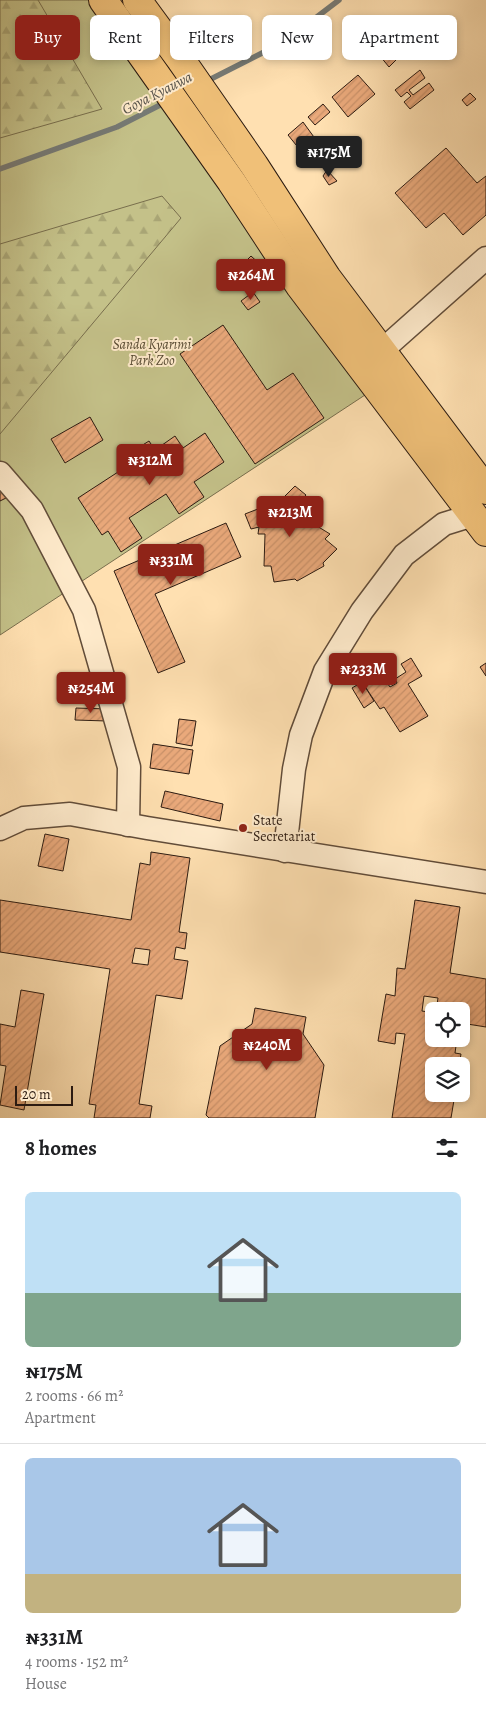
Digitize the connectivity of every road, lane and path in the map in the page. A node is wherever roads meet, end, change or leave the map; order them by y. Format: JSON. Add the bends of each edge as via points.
{"nodes":[{"id":1,"x":103,"y":0,"type":"edge"},
{"id":2,"x":137,"y":0,"type":"edge"},
{"id":3,"x":486,"y":258,"type":"edge"},
{"id":4,"x":371,"y":360,"type":"junction"},
{"id":5,"x":0,"y":473,"type":"edge"},
{"id":6,"x":486,"y":490,"type":"edge"},
{"id":7,"x":480,"y":524,"type":"edge"},
{"id":8,"x":128,"y":825,"type":"junction"},
{"id":9,"x":0,"y":829,"type":"edge"},
{"id":10,"x":284,"y":850,"type":"junction"},
{"id":11,"x":486,"y":882,"type":"edge"}],
"edges":[{"from":1,"to":4,"type":"main road","via":[[231,181],[300,286]]},
{"from":2,"to":4,"type":"main road","via":[[254,165],[327,278]]},
{"from":3,"to":4,"type":"street"},
{"from":4,"to":6,"type":"main road"},
{"from":4,"to":7,"type":"main road"},
{"from":5,"to":8,"type":"street","via":[[32,510],[84,610],[129,767]]},
{"from":7,"to":10,"type":"street","via":[[444,524],[404,555],[362,610],[325,671],[301,735]]},
{"from":8,"to":9,"type":"street","via":[[70,814],[48,814],[24,818]]},
{"from":8,"to":10,"type":"street"},
{"from":10,"to":11,"type":"street"}]}
